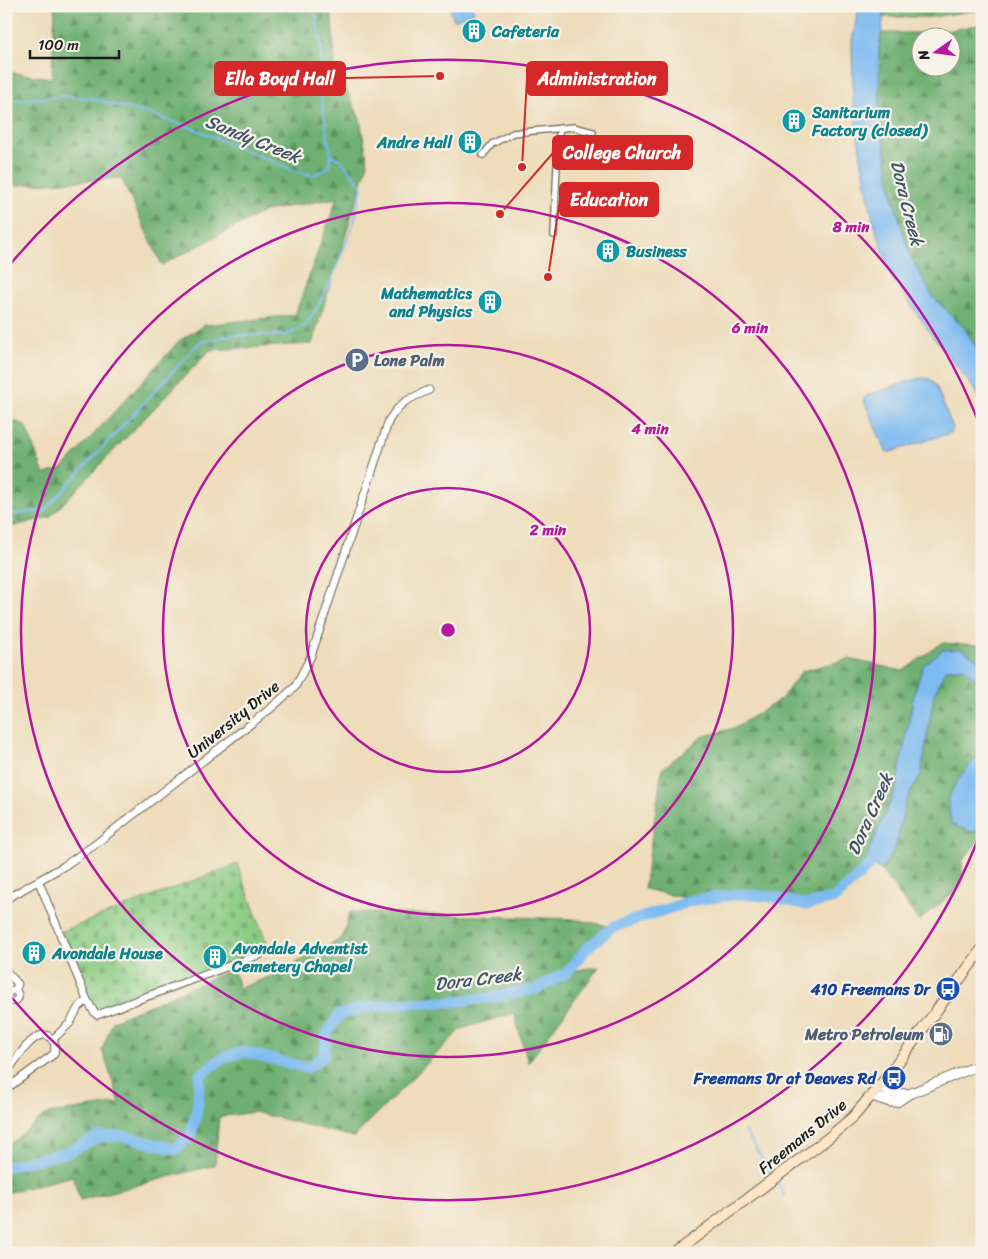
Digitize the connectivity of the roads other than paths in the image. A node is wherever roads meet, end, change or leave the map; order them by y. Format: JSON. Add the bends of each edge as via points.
{"nodes":[{"id":1,"x":560,"y":128,"type":"junction"},
{"id":2,"x":593,"y":132,"type":"dead end"},
{"id":3,"x":556,"y":152,"type":"tunnel mouth"},
{"id":4,"x":483,"y":155,"type":"dead end"},
{"id":5,"x":557,"y":165,"type":"tunnel mouth"},
{"id":6,"x":554,"y":235,"type":"dead end"},
{"id":7,"x":429,"y":390,"type":"dead end"},
{"id":8,"x":39,"y":882,"type":"junction"},
{"id":9,"x":6,"y":899,"type":"edge"},
{"id":10,"x":982,"y":950,"type":"edge"},
{"id":11,"x":261,"y":954,"type":"dead end"},
{"id":12,"x":6,"y":971,"type":"edge"},
{"id":13,"x":15,"y":991,"type":"dead end"},
{"id":14,"x":87,"y":1000,"type":"junction"},
{"id":15,"x":52,"y":1040,"type":"junction"},
{"id":16,"x":982,"y":1064,"type":"edge"},
{"id":17,"x":6,"y":1074,"type":"edge"},
{"id":18,"x":879,"y":1087,"type":"junction"},
{"id":19,"x":6,"y":1089,"type":"edge"},
{"id":20,"x":909,"y":1094,"type":"junction"},
{"id":21,"x":872,"y":1096,"type":"junction"},
{"id":22,"x":674,"y":1253,"type":"edge"}],
"edges":[{"from":1,"to":2,"type":"street","via":[[573,127]]},
{"from":1,"to":3,"type":"street"},
{"from":1,"to":4,"type":"street","via":[[513,133],[492,144]]},
{"from":5,"to":6,"type":"street"},
{"from":7,"to":8,"type":"street","name":"University Drive","via":[[408,399],[389,420],[311,656],[295,687],[233,739],[93,846]]},
{"from":8,"to":9,"type":"street","name":"University Drive"},
{"from":8,"to":14,"type":"street"},
{"from":10,"to":18,"type":"main road","name":"Freemans Drive"},
{"from":11,"to":14,"type":"street","via":[[101,1014],[94,1012]]},
{"from":12,"to":13,"type":"street","via":[[18,984]]},
{"from":14,"to":15,"type":"street"},
{"from":15,"to":17,"type":"street","via":[[41,1035],[36,1038],[20,1053]]},
{"from":15,"to":19,"type":"street","via":[[54,1054]]},
{"from":16,"to":20,"type":"street"},
{"from":18,"to":20,"type":"street","via":[[889,1093]]},
{"from":18,"to":21,"type":"main road","name":"Freemans Drive"},
{"from":20,"to":21,"type":"street","via":[[897,1102]]},
{"from":21,"to":22,"type":"main road","name":"Freemans Drive","via":[[827,1139]]}]}
